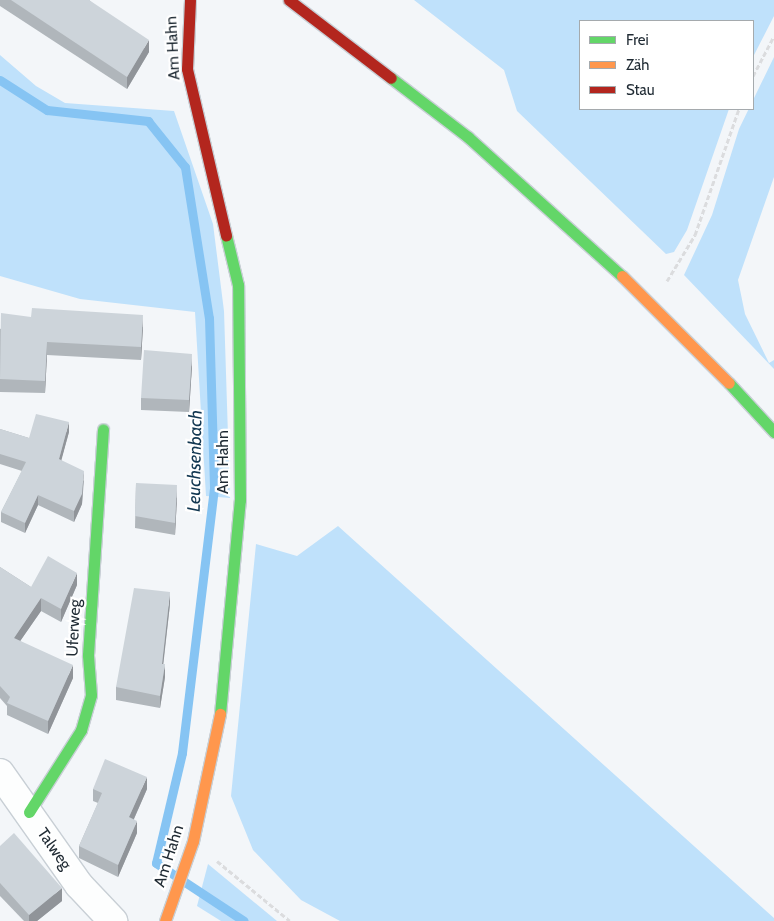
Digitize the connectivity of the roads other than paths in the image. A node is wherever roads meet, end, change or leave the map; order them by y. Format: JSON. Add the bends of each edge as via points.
{"nodes":[{"id":1,"x":190,"y":0,"type":"edge"},
{"id":2,"x":289,"y":0,"type":"edge"},
{"id":3,"x":103,"y":429,"type":"dead end"},
{"id":4,"x":774,"y":432,"type":"edge"},
{"id":5,"x":0,"y":773,"type":"edge"},
{"id":6,"x":29,"y":812,"type":"junction"},
{"id":7,"x":113,"y":921,"type":"edge"},
{"id":8,"x":165,"y":921,"type":"edge"}],
"edges":[{"from":1,"to":8,"type":"street","name":"Am Hahn","via":[[187,69],[238,285],[240,500],[218,726],[193,840]]},
{"from":2,"to":4,"type":"street","via":[[468,138],[652,305]]},
{"from":3,"to":6,"type":"street","name":"Uferweg","via":[[88,655],[90,695],[81,730]]},
{"from":5,"to":6,"type":"street","name":"Talweg"},
{"from":6,"to":7,"type":"street","name":"Talweg","via":[[79,885]]}]}
